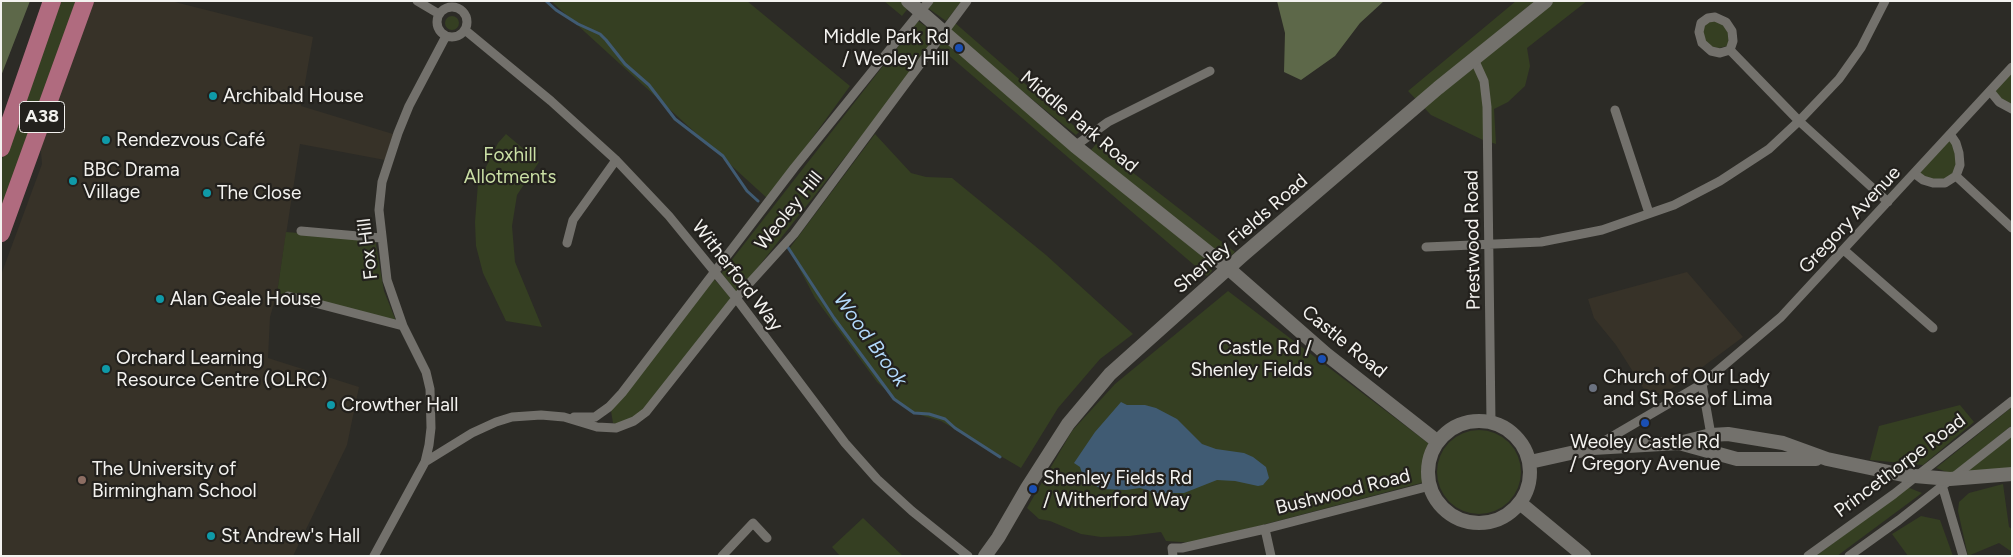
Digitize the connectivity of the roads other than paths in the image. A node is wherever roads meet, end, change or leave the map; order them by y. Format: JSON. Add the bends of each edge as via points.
{"nodes":[{"id":1,"x":52,"y":1,"type":"edge"},
{"id":2,"x":85,"y":1,"type":"edge"},
{"id":3,"x":417,"y":1,"type":"edge"},
{"id":4,"x":908,"y":1,"type":"edge"},
{"id":5,"x":967,"y":1,"type":"edge"},
{"id":6,"x":1546,"y":1,"type":"edge"},
{"id":7,"x":1886,"y":1,"type":"edge"},
{"id":8,"x":460,"y":4,"type":"edge"},
{"id":9,"x":925,"y":7,"type":"edge"},
{"id":10,"x":439,"y":14,"type":"junction"},
{"id":11,"x":465,"y":30,"type":"junction"},
{"id":12,"x":945,"y":32,"type":"junction"},
{"id":13,"x":446,"y":36,"type":"junction"},
{"id":14,"x":1730,"y":50,"type":"junction"},
{"id":15,"x":1474,"y":59,"type":"junction"},
{"id":16,"x":2012,"y":68,"type":"edge"},
{"id":17,"x":1210,"y":71,"type":"dead end"},
{"id":18,"x":1990,"y":91,"type":"junction"},
{"id":19,"x":2012,"y":109,"type":"edge"},
{"id":20,"x":1615,"y":110,"type":"dead end"},
{"id":21,"x":1799,"y":121,"type":"junction"},
{"id":22,"x":1950,"y":134,"type":"junction"},
{"id":23,"x":1075,"y":146,"type":"junction"},
{"id":24,"x":1,"y":148,"type":"edge"},
{"id":25,"x":616,"y":160,"type":"junction"},
{"id":26,"x":1915,"y":174,"type":"junction"},
{"id":27,"x":1956,"y":176,"type":"junction"},
{"id":28,"x":1888,"y":202,"type":"junction"},
{"id":29,"x":1649,"y":213,"type":"junction"},
{"id":30,"x":2012,"y":228,"type":"edge"},
{"id":31,"x":301,"y":231,"type":"dead end"},
{"id":32,"x":1,"y":234,"type":"edge"},
{"id":33,"x":381,"y":238,"type":"junction"},
{"id":34,"x":566,"y":242,"type":"dead end"},
{"id":35,"x":1490,"y":244,"type":"junction"},
{"id":36,"x":1426,"y":247,"type":"dead end"},
{"id":37,"x":1844,"y":251,"type":"junction"},
{"id":38,"x":1229,"y":268,"type":"junction"},
{"id":39,"x":714,"y":272,"type":"junction"},
{"id":40,"x":288,"y":296,"type":"dead end"},
{"id":41,"x":736,"y":298,"type":"junction"},
{"id":42,"x":403,"y":326,"type":"junction"},
{"id":43,"x":1933,"y":328,"type":"dead end"},
{"id":44,"x":1702,"y":384,"type":"junction"},
{"id":45,"x":2012,"y":401,"type":"edge"},
{"id":46,"x":564,"y":417,"type":"junction"},
{"id":47,"x":1491,"y":422,"type":"junction"},
{"id":48,"x":2012,"y":431,"type":"edge"},
{"id":49,"x":1711,"y":435,"type":"junction"},
{"id":50,"x":1438,"y":442,"type":"junction"},
{"id":51,"x":1679,"y":443,"type":"junction"},
{"id":52,"x":1593,"y":448,"type":"junction"},
{"id":53,"x":1827,"y":458,"type":"junction"},
{"id":54,"x":425,"y":462,"type":"junction"},
{"id":55,"x":1530,"y":462,"type":"junction"},
{"id":56,"x":2012,"y":474,"type":"edge"},
{"id":57,"x":1916,"y":477,"type":"junction"},
{"id":58,"x":1946,"y":482,"type":"junction"},
{"id":59,"x":1430,"y":486,"type":"junction"},
{"id":60,"x":1520,"y":503,"type":"junction"},
{"id":61,"x":1264,"y":529,"type":"junction"},
{"id":62,"x":768,"y":538,"type":"dead end"},
{"id":63,"x":988,"y":554,"type":"edge"},
{"id":64,"x":374,"y":556,"type":"edge"},
{"id":65,"x":722,"y":556,"type":"edge"},
{"id":66,"x":968,"y":556,"type":"edge"},
{"id":67,"x":1173,"y":556,"type":"edge"},
{"id":68,"x":1271,"y":556,"type":"edge"},
{"id":69,"x":1584,"y":556,"type":"edge"},
{"id":70,"x":1808,"y":556,"type":"edge"},
{"id":71,"x":1849,"y":556,"type":"edge"},
{"id":72,"x":1963,"y":556,"type":"edge"}],
"edges":[{"from":1,"to":24,"type":"highway","number":"A38"},
{"from":2,"to":32,"type":"highway","number":"A38"},
{"from":3,"to":10,"type":"street"},
{"from":4,"to":9,"type":"street","name":"Middle Park Road"},
{"from":5,"to":12,"type":"street","name":"Weoley Hill"},
{"from":6,"to":15,"type":"street","name":"Shenley Fields Road"},
{"from":7,"to":21,"type":"street","via":[[1861,48],[1839,79]]},
{"from":8,"to":10,"type":"street"},
{"from":8,"to":11,"type":"street","via":[[467,19]]},
{"from":9,"to":12,"type":"street","name":"Middle Park Road"},
{"from":9,"to":39,"type":"street","name":"Weoley Hill"},
{"from":10,"to":13,"type":"street","via":[[438,28]]},
{"from":11,"to":13,"type":"street","via":[[459,36]]},
{"from":11,"to":25,"type":"street","name":"Witherford Way"},
{"from":12,"to":23,"type":"street","name":"Middle Park Road"},
{"from":12,"to":41,"type":"street","name":"Weoley Hill","via":[[794,234]]},
{"from":13,"to":33,"type":"street","name":"Fox Hill","via":[[409,106],[390,155],[382,182]]},
{"from":14,"to":14,"type":"street","via":[[1711,51],[1702,43],[1701,23],[1715,17],[1726,22],[1732,31]]},
{"from":14,"to":21,"type":"street"},
{"from":15,"to":35,"type":"street","name":"Prestwood Road","via":[[1484,81],[1487,107]]},
{"from":15,"to":38,"type":"street","name":"Shenley Fields Road"},
{"from":16,"to":18,"type":"street","name":"Gregory Avenue"},
{"from":17,"to":23,"type":"street","via":[[1108,122]]},
{"from":18,"to":19,"type":"street","via":[[1999,102]]},
{"from":18,"to":22,"type":"street","name":"Gregory Avenue"},
{"from":20,"to":29,"type":"street"},
{"from":21,"to":28,"type":"street"},
{"from":21,"to":29,"type":"street","via":[[1769,149],[1720,181]]},
{"from":22,"to":26,"type":"street","name":"Gregory Avenue"},
{"from":22,"to":27,"type":"street","via":[[1959,154]]},
{"from":23,"to":38,"type":"street","name":"Middle Park Road"},
{"from":25,"to":34,"type":"street","via":[[573,220]]},
{"from":25,"to":39,"type":"street","name":"Witherford Way","via":[[670,216]]},
{"from":26,"to":27,"type":"street","via":[[1933,184],[1944,183]]},
{"from":26,"to":28,"type":"street","name":"Gregory Avenue"},
{"from":27,"to":30,"type":"street"},
{"from":28,"to":37,"type":"street","name":"Gregory Avenue"},
{"from":29,"to":35,"type":"street","via":[[1602,230],[1541,242]]},
{"from":31,"to":33,"type":"street"},
{"from":33,"to":42,"type":"street","name":"Fox Hill","via":[[387,280]]},
{"from":35,"to":36,"type":"street"},
{"from":35,"to":47,"type":"street","name":"Prestwood Road"},
{"from":37,"to":43,"type":"street"},
{"from":37,"to":44,"type":"street","name":"Gregory Avenue","via":[[1781,317]]},
{"from":38,"to":50,"type":"street","name":"Castle Road","via":[[1326,354]]},
{"from":38,"to":63,"type":"street","name":"Shenley Fields Road","via":[[1110,374],[1068,424],[996,536]]},
{"from":39,"to":41,"type":"street","name":"Witherford Way"},
{"from":39,"to":46,"type":"street","name":"Weoley Hill","via":[[636,376],[608,407],[594,416]]},
{"from":40,"to":42,"type":"street"},
{"from":41,"to":46,"type":"street","name":"Weoley Hill","via":[[646,412],[634,421],[616,428],[596,427]]},
{"from":41,"to":66,"type":"street","name":"Witherford Way","via":[[845,443],[877,479]]},
{"from":42,"to":54,"type":"street","name":"Fox Hill","via":[[426,372],[430,389],[431,428]]},
{"from":44,"to":49,"type":"street"},
{"from":44,"to":52,"type":"street","name":"Gregory Avenue"},
{"from":45,"to":57,"type":"street","name":"Princethorpe Road"},
{"from":46,"to":54,"type":"street","name":"Weoley Hill","via":[[530,415],[496,422]]},
{"from":47,"to":50,"type":"street","via":[[1480,420],[1458,425]]},
{"from":47,"to":55,"type":"street","via":[[1512,432],[1520,440]]},
{"from":48,"to":58,"type":"street"},
{"from":49,"to":51,"type":"street"},
{"from":49,"to":53,"type":"street","via":[[1728,434],[1783,443]]},
{"from":50,"to":59,"type":"street","via":[[1429,461]]},
{"from":51,"to":52,"type":"street"},
{"from":51,"to":53,"type":"street","via":[[1737,459]]},
{"from":52,"to":55,"type":"street"},
{"from":53,"to":57,"type":"street"},
{"from":54,"to":64,"type":"street","name":"Weoley Hill"},
{"from":55,"to":60,"type":"street","via":[[1530,482]]},
{"from":56,"to":58,"type":"street"},
{"from":57,"to":58,"type":"street"},
{"from":57,"to":70,"type":"street","name":"Princethorpe Road"},
{"from":58,"to":71,"type":"street"},
{"from":58,"to":72,"type":"street"},
{"from":59,"to":60,"type":"street","via":[[1440,504],[1465,521],[1495,521]]},
{"from":59,"to":61,"type":"street","name":"Bushwood Road"},
{"from":60,"to":69,"type":"street"},
{"from":61,"to":67,"type":"street","name":"Bushwood Road","via":[[1172,548]]},
{"from":61,"to":68,"type":"street","name":"Bushwood Road"},
{"from":62,"to":65,"type":"street","via":[[753,523]]}]}
